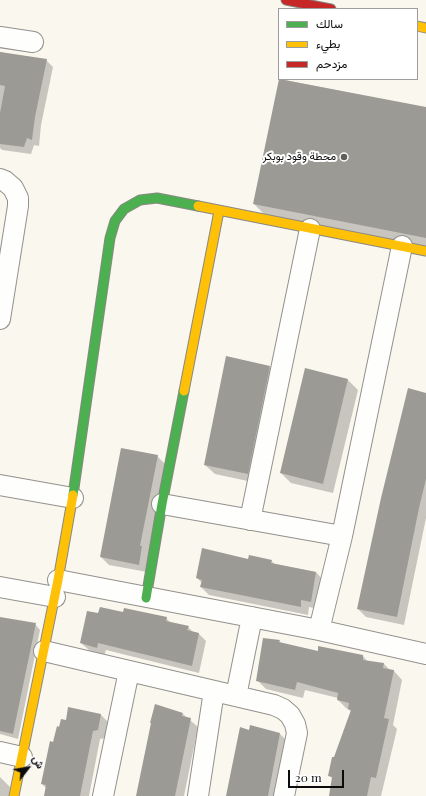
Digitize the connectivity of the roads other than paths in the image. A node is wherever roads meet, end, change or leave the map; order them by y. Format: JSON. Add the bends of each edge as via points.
{"nodes":[{"id":1,"x":286,"y":0,"type":"edge"},
{"id":2,"x":326,"y":8,"type":"edge"},
{"id":3,"x":0,"y":37,"type":"edge"},
{"id":4,"x":33,"y":42,"type":"dead end"},
{"id":5,"x":0,"y":179,"type":"edge"},
{"id":6,"x":220,"y":211,"type":"junction"},
{"id":7,"x":310,"y":229,"type":"junction"},
{"id":8,"x":402,"y":246,"type":"junction"},
{"id":9,"x":426,"y":251,"type":"edge"},
{"id":10,"x":0,"y":319,"type":"edge"},
{"id":11,"x":0,"y":485,"type":"edge"},
{"id":12,"x":73,"y":498,"type":"junction"},
{"id":13,"x":162,"y":504,"type":"junction"},
{"id":14,"x":250,"y":520,"type":"junction"},
{"id":15,"x":342,"y":536,"type":"junction"},
{"id":16,"x":0,"y":587,"type":"edge"},
{"id":17,"x":56,"y":589,"type":"junction"},
{"id":18,"x":146,"y":598,"type":"junction"},
{"id":19,"x":252,"y":617,"type":"junction"},
{"id":20,"x":319,"y":630,"type":"junction"},
{"id":21,"x":44,"y":651,"type":"junction"},
{"id":22,"x":426,"y":654,"type":"edge"},
{"id":23,"x":129,"y":671,"type":"junction"},
{"id":24,"x":214,"y":691,"type":"junction"},
{"id":25,"x":236,"y":696,"type":"junction"},
{"id":26,"x":0,"y":752,"type":"edge"},
{"id":27,"x":22,"y":756,"type":"junction"},
{"id":28,"x":14,"y":796,"type":"edge"},
{"id":29,"x":103,"y":796,"type":"edge"},
{"id":30,"x":198,"y":796,"type":"edge"},
{"id":31,"x":284,"y":796,"type":"edge"}],
"edges":[{"from":1,"to":2,"type":"main road"},
{"from":3,"to":4,"type":"street"},
{"from":5,"to":10,"type":"street","via":[[14,188],[18,198]]},
{"from":6,"to":7,"type":"main road"},
{"from":6,"to":12,"type":"main road","via":[[157,198],[140,200],[124,209],[115,221],[109,246]]},
{"from":6,"to":13,"type":"main road"},
{"from":7,"to":8,"type":"main road"},
{"from":7,"to":14,"type":"street"},
{"from":8,"to":9,"type":"main road"},
{"from":8,"to":15,"type":"street"},
{"from":11,"to":12,"type":"street"},
{"from":12,"to":17,"type":"main road"},
{"from":13,"to":14,"type":"street"},
{"from":13,"to":18,"type":"main road"},
{"from":14,"to":15,"type":"street"},
{"from":15,"to":20,"type":"street"},
{"from":16,"to":17,"type":"street"},
{"from":17,"to":18,"type":"street"},
{"from":17,"to":21,"type":"main road"},
{"from":18,"to":19,"type":"street"},
{"from":19,"to":20,"type":"street"},
{"from":19,"to":25,"type":"street"},
{"from":20,"to":22,"type":"street"},
{"from":21,"to":23,"type":"street"},
{"from":21,"to":27,"type":"main road"},
{"from":23,"to":24,"type":"street"},
{"from":23,"to":29,"type":"street"},
{"from":24,"to":25,"type":"street"},
{"from":24,"to":30,"type":"street"},
{"from":25,"to":31,"type":"street","via":[[283,709],[295,724],[296,733]]},
{"from":26,"to":27,"type":"street"},
{"from":27,"to":28,"type":"main road"}]}
